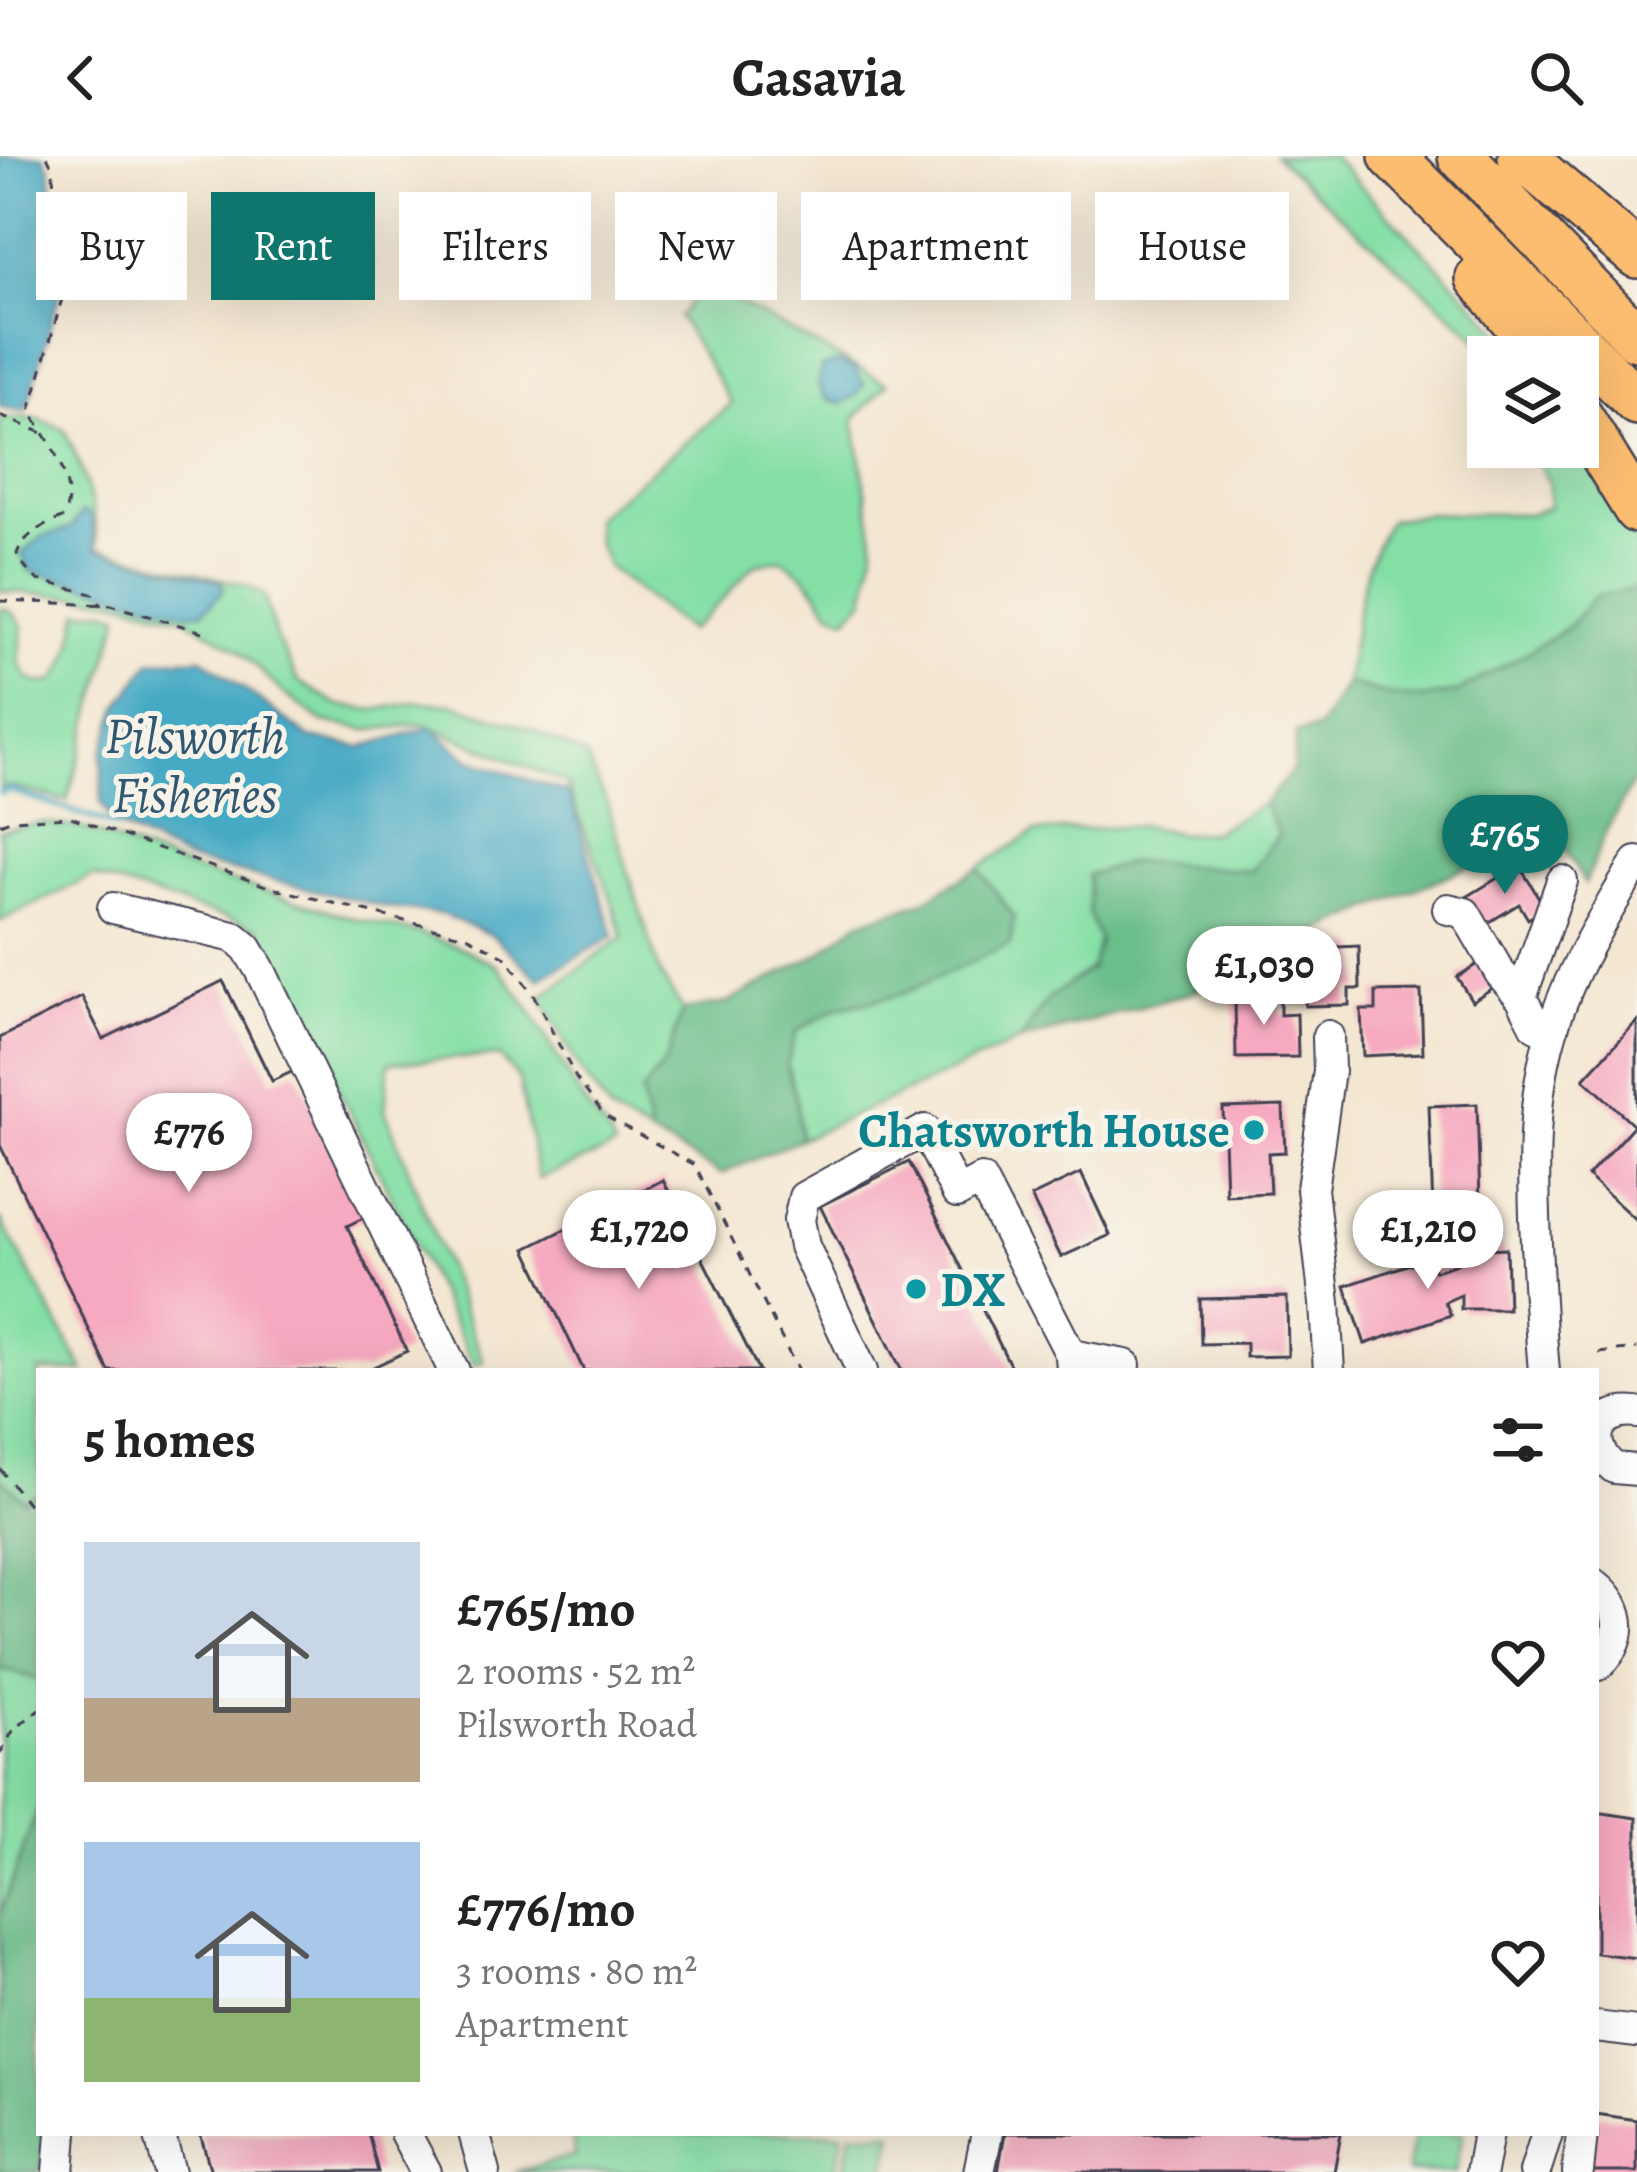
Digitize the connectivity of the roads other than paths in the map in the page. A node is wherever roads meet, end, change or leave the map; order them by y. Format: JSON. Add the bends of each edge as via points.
{"nodes":[{"id":1,"x":1377,"y":156,"type":"edge"},
{"id":2,"x":1392,"y":156,"type":"edge"},
{"id":3,"x":1461,"y":156,"type":"edge"},
{"id":4,"x":1521,"y":156,"type":"edge"},
{"id":5,"x":1637,"y":255,"type":"edge"},
{"id":6,"x":1525,"y":336,"type":"edge"},
{"id":7,"x":1637,"y":338,"type":"edge"},
{"id":8,"x":1637,"y":402,"type":"edge"},
{"id":9,"x":1599,"y":448,"type":"edge"},
{"id":10,"x":1637,"y":510,"type":"edge"},
{"id":11,"x":1637,"y":862,"type":"edge"},
{"id":12,"x":1562,"y":881,"type":"dead end"},
{"id":13,"x":113,"y":908,"type":"dead end"},
{"id":14,"x":1448,"y":909,"type":"dead end"},
{"id":15,"x":1521,"y":997,"type":"junction"},
{"id":16,"x":1551,"y":1032,"type":"junction"},
{"id":17,"x":1328,"y":1036,"type":"dead end"},
{"id":18,"x":1126,"y":1359,"type":"edge"},
{"id":19,"x":1072,"y":1363,"type":"edge"},
{"id":20,"x":453,"y":1368,"type":"edge"},
{"id":21,"x":861,"y":1368,"type":"edge"},
{"id":22,"x":1329,"y":1368,"type":"edge"},
{"id":23,"x":1544,"y":1368,"type":"edge"},
{"id":24,"x":1637,"y":1413,"type":"edge"},
{"id":25,"x":1599,"y":1431,"type":"edge"},
{"id":26,"x":1599,"y":1450,"type":"edge"},
{"id":27,"x":1634,"y":1480,"type":"edge"},
{"id":28,"x":1613,"y":1591,"type":"edge"},
{"id":29,"x":1628,"y":1631,"type":"edge"},
{"id":30,"x":1599,"y":1664,"type":"edge"},
{"id":31,"x":1599,"y":2027,"type":"edge"},
{"id":32,"x":1637,"y":2032,"type":"edge"},
{"id":33,"x":62,"y":2136,"type":"edge"},
{"id":34,"x":160,"y":2136,"type":"edge"},
{"id":35,"x":407,"y":2136,"type":"edge"},
{"id":36,"x":475,"y":2136,"type":"edge"},
{"id":37,"x":986,"y":2136,"type":"edge"},
{"id":38,"x":1487,"y":2136,"type":"edge"},
{"id":39,"x":1546,"y":2136,"type":"edge"},
{"id":40,"x":1582,"y":2136,"type":"edge"},
{"id":41,"x":58,"y":2172,"type":"edge"},
{"id":42,"x":170,"y":2172,"type":"edge"},
{"id":43,"x":426,"y":2172,"type":"edge"},
{"id":44,"x":485,"y":2172,"type":"edge"},
{"id":45,"x":979,"y":2172,"type":"edge"},
{"id":46,"x":1481,"y":2172,"type":"edge"},
{"id":47,"x":1535,"y":2172,"type":"edge"},
{"id":48,"x":1578,"y":2172,"type":"edge"}],
"edges":[{"from":1,"to":6,"type":"highway"},
{"from":2,"to":8,"type":"highway"},
{"from":3,"to":7,"type":"highway"},
{"from":4,"to":5,"type":"highway"},
{"from":9,"to":10,"type":"highway"},
{"from":11,"to":16,"type":"street"},
{"from":12,"to":15,"type":"street"},
{"from":13,"to":20,"type":"street","via":[[234,937],[247,949]]},
{"from":14,"to":15,"type":"street","via":[[1465,913]]},
{"from":15,"to":16,"type":"street","via":[[1535,1026]]},
{"from":16,"to":23,"type":"street","via":[[1532,1156]]},
{"from":17,"to":22,"type":"street","via":[[1312,1189]]},
{"from":18,"to":19,"type":"street"},
{"from":19,"to":21,"type":"street","via":[[981,1180],[957,1193],[925,1130],[805,1196],[804,1246]]},
{"from":24,"to":25,"type":"street","via":[[1621,1412]]},
{"from":26,"to":27,"type":"street"},
{"from":28,"to":29,"type":"street"},
{"from":29,"to":30,"type":"street"},
{"from":31,"to":32,"type":"street"},
{"from":33,"to":41,"type":"street"},
{"from":34,"to":42,"type":"street"},
{"from":35,"to":43,"type":"street"},
{"from":36,"to":44,"type":"street"},
{"from":37,"to":45,"type":"street"},
{"from":38,"to":46,"type":"street"},
{"from":39,"to":47,"type":"street"},
{"from":40,"to":48,"type":"street"}]}
